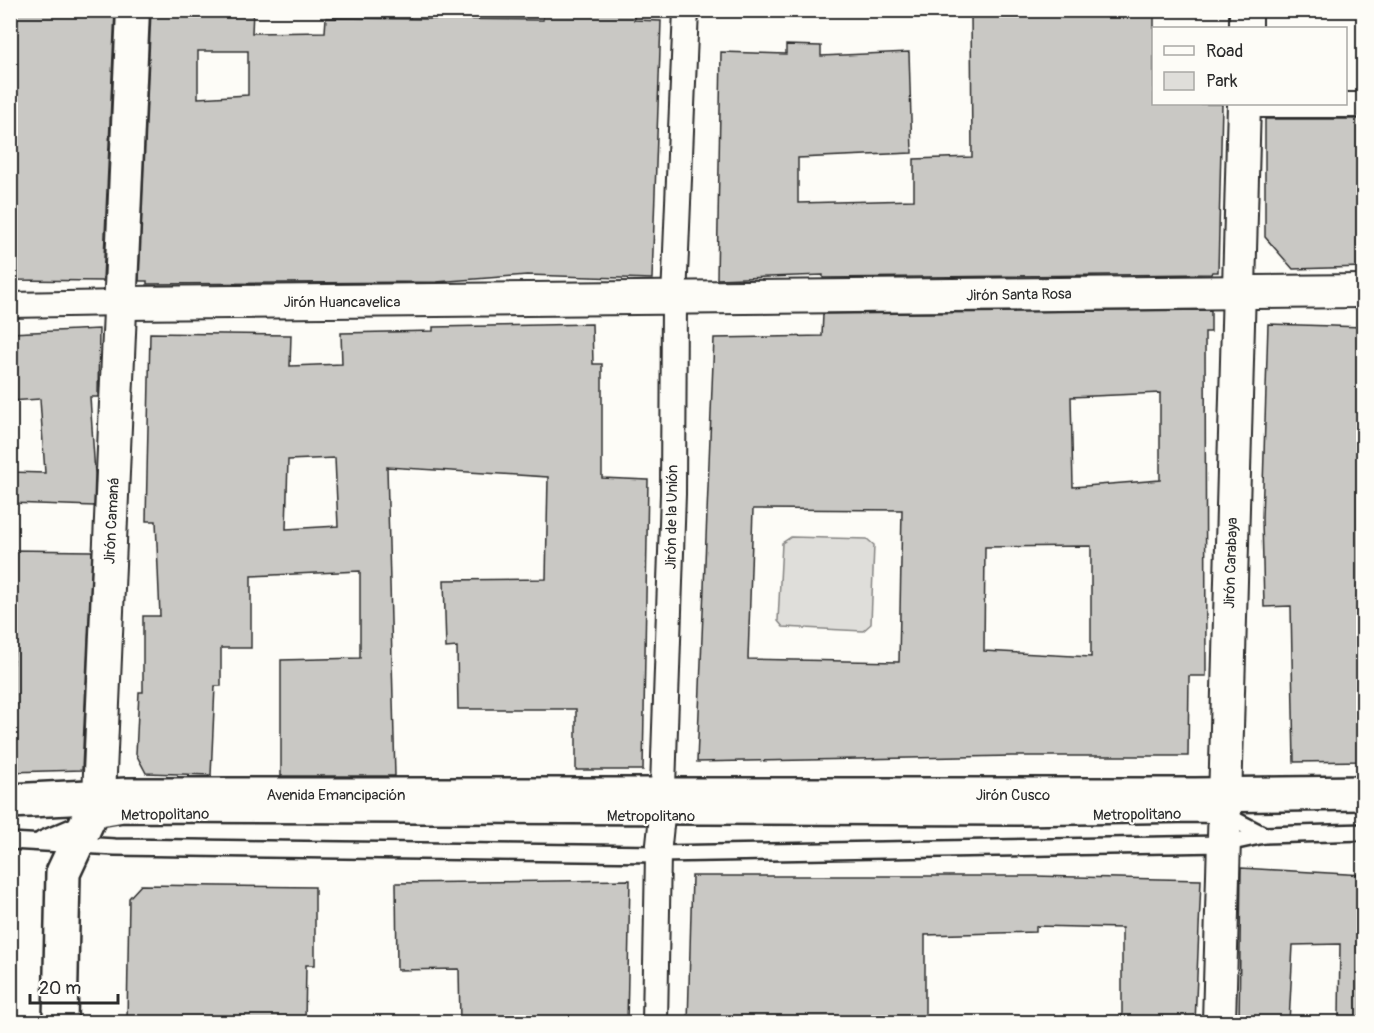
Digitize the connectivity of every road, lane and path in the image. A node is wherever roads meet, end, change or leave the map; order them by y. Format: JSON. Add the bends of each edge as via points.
{"nodes":[{"id":1,"x":133,"y":10,"type":"edge"},
{"id":2,"x":686,"y":10,"type":"edge"},
{"id":3,"x":1246,"y":10,"type":"edge"},
{"id":4,"x":1246,"y":27,"type":"edge"},
{"id":5,"x":1244,"y":105,"type":"edge"},
{"id":6,"x":1347,"y":105,"type":"edge"},
{"id":7,"x":1364,"y":105,"type":"edge"},
{"id":8,"x":1364,"y":291,"type":"edge"},
{"id":9,"x":1239,"y":293,"type":"junction"},
{"id":10,"x":674,"y":299,"type":"junction"},
{"id":11,"x":123,"y":303,"type":"junction"},
{"id":12,"x":10,"y":305,"type":"edge"},
{"id":13,"x":1364,"y":793,"type":"edge"},
{"id":14,"x":10,"y":801,"type":"edge"},
{"id":15,"x":662,"y":806,"type":"junction"},
{"id":16,"x":1224,"y":818,"type":"junction"},
{"id":17,"x":88,"y":820,"type":"junction"},
{"id":18,"x":1364,"y":831,"type":"edge"},
{"id":19,"x":1264,"y":835,"type":"junction"},
{"id":20,"x":10,"y":841,"type":"edge"},
{"id":21,"x":38,"y":841,"type":"junction"},
{"id":22,"x":658,"y":854,"type":"junction"},
{"id":23,"x":60,"y":1023,"type":"edge"},
{"id":24,"x":655,"y":1023,"type":"edge"},
{"id":25,"x":1219,"y":1023,"type":"edge"}],
"edges":[{"from":1,"to":11,"type":"street","name":"Jirón Camaná"},
{"from":2,"to":10,"type":"street","name":"Jirón de la Unión"},
{"from":3,"to":4,"type":"street"},
{"from":5,"to":9,"type":"street","name":"Jirón Carabaya"},
{"from":6,"to":7,"type":"street"},
{"from":8,"to":9,"type":"street","name":"Jirón Santa Rosa"},
{"from":9,"to":10,"type":"street","name":"Jirón Santa Rosa"},
{"from":9,"to":16,"type":"street","name":"Jirón Carabaya"},
{"from":10,"to":11,"type":"street","name":"Jirón Huancavelica"},
{"from":10,"to":15,"type":"street","name":"Jirón de la Unión"},
{"from":11,"to":12,"type":"street","name":"Jirón Huancavelica"},
{"from":11,"to":17,"type":"street","name":"Jirón Camaná"},
{"from":13,"to":16,"type":"street","name":"Jirón Cusco"},
{"from":14,"to":17,"type":"street","name":"Avenida Emancipación"},
{"from":15,"to":16,"type":"street","name":"Jirón Cusco"},
{"from":15,"to":17,"type":"street","name":"Avenida Emancipación"},
{"from":15,"to":22,"type":"street","name":"Jirón de la Unión"},
{"from":16,"to":19,"type":"lane","name":"Metropolitano"},
{"from":16,"to":19,"type":"lane","name":"Metropolitano"},
{"from":16,"to":22,"type":"lane","name":"Metropolitano"},
{"from":16,"to":25,"type":"street","name":"Jirón Carabaya"},
{"from":17,"to":21,"type":"lane","name":"Metropolitano"},
{"from":17,"to":21,"type":"lane","name":"Metropolitano"},
{"from":17,"to":22,"type":"lane","name":"Metropolitano"},
{"from":17,"to":23,"type":"street","name":"Jirón Camaná","via":[[63,873]]},
{"from":18,"to":19,"type":"lane","name":"Metropolitano"},
{"from":20,"to":21,"type":"lane","name":"Metropolitano"},
{"from":22,"to":24,"type":"street","name":"Jirón de la Unión"}]}
